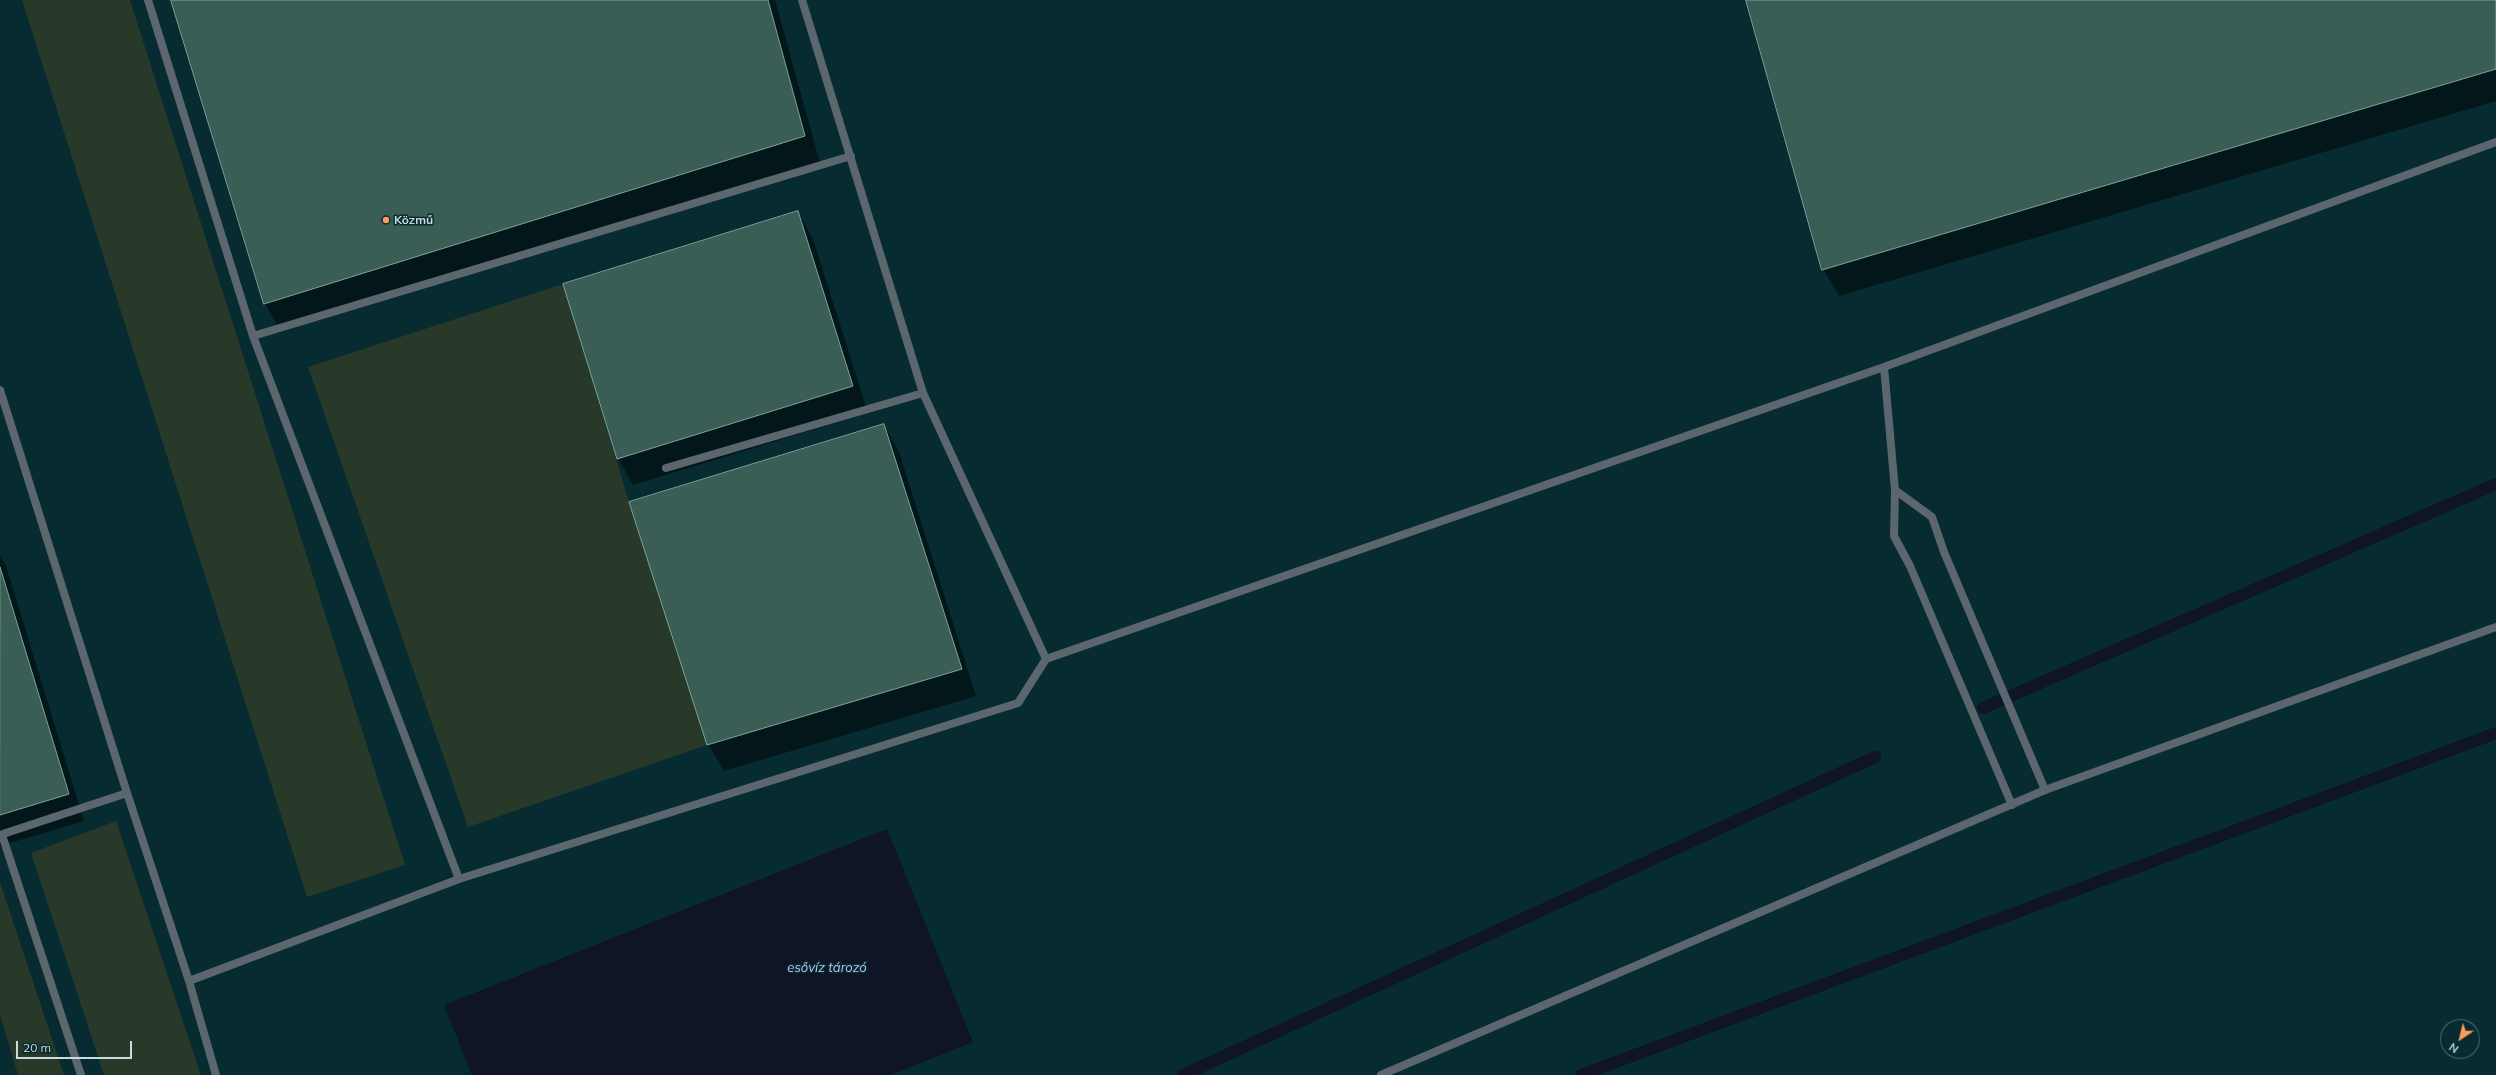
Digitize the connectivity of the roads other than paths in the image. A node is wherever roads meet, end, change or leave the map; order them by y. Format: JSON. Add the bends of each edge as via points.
{"nodes":[{"id":1,"x":148,"y":0,"type":"edge"},
{"id":2,"x":802,"y":0,"type":"edge"},
{"id":3,"x":2496,"y":142,"type":"edge"},
{"id":4,"x":851,"y":156,"type":"junction"},
{"id":5,"x":253,"y":336,"type":"junction"},
{"id":6,"x":1884,"y":367,"type":"junction"},
{"id":7,"x":0,"y":390,"type":"edge"},
{"id":8,"x":923,"y":393,"type":"junction"},
{"id":9,"x":666,"y":468,"type":"dead end"},
{"id":10,"x":1894,"y":490,"type":"junction"},
{"id":11,"x":2496,"y":627,"type":"edge"},
{"id":12,"x":1046,"y":659,"type":"junction"},
{"id":13,"x":2045,"y":790,"type":"junction"},
{"id":14,"x":127,"y":793,"type":"junction"},
{"id":15,"x":2012,"y":805,"type":"junction"},
{"id":16,"x":1,"y":835,"type":"edge"},
{"id":17,"x":459,"y":879,"type":"junction"},
{"id":18,"x":189,"y":981,"type":"junction"},
{"id":19,"x":81,"y":1075,"type":"edge"},
{"id":20,"x":216,"y":1075,"type":"edge"},
{"id":21,"x":1382,"y":1075,"type":"edge"}],
"edges":[{"from":1,"to":5,"type":"street"},
{"from":2,"to":4,"type":"street"},
{"from":3,"to":6,"type":"street"},
{"from":4,"to":5,"type":"street"},
{"from":4,"to":8,"type":"street"},
{"from":5,"to":17,"type":"street"},
{"from":6,"to":10,"type":"street"},
{"from":6,"to":12,"type":"street"},
{"from":7,"to":14,"type":"street"},
{"from":8,"to":9,"type":"street"},
{"from":8,"to":12,"type":"street"},
{"from":10,"to":13,"type":"street","via":[[1932,517],[1944,552]]},
{"from":10,"to":15,"type":"street","via":[[1894,536],[1910,566]]},
{"from":11,"to":13,"type":"street"},
{"from":12,"to":17,"type":"street","via":[[1018,704]]},
{"from":13,"to":15,"type":"street"},
{"from":14,"to":16,"type":"street"},
{"from":14,"to":18,"type":"street"},
{"from":15,"to":21,"type":"street"},
{"from":16,"to":19,"type":"street"},
{"from":17,"to":18,"type":"street"},
{"from":18,"to":20,"type":"street"}]}
